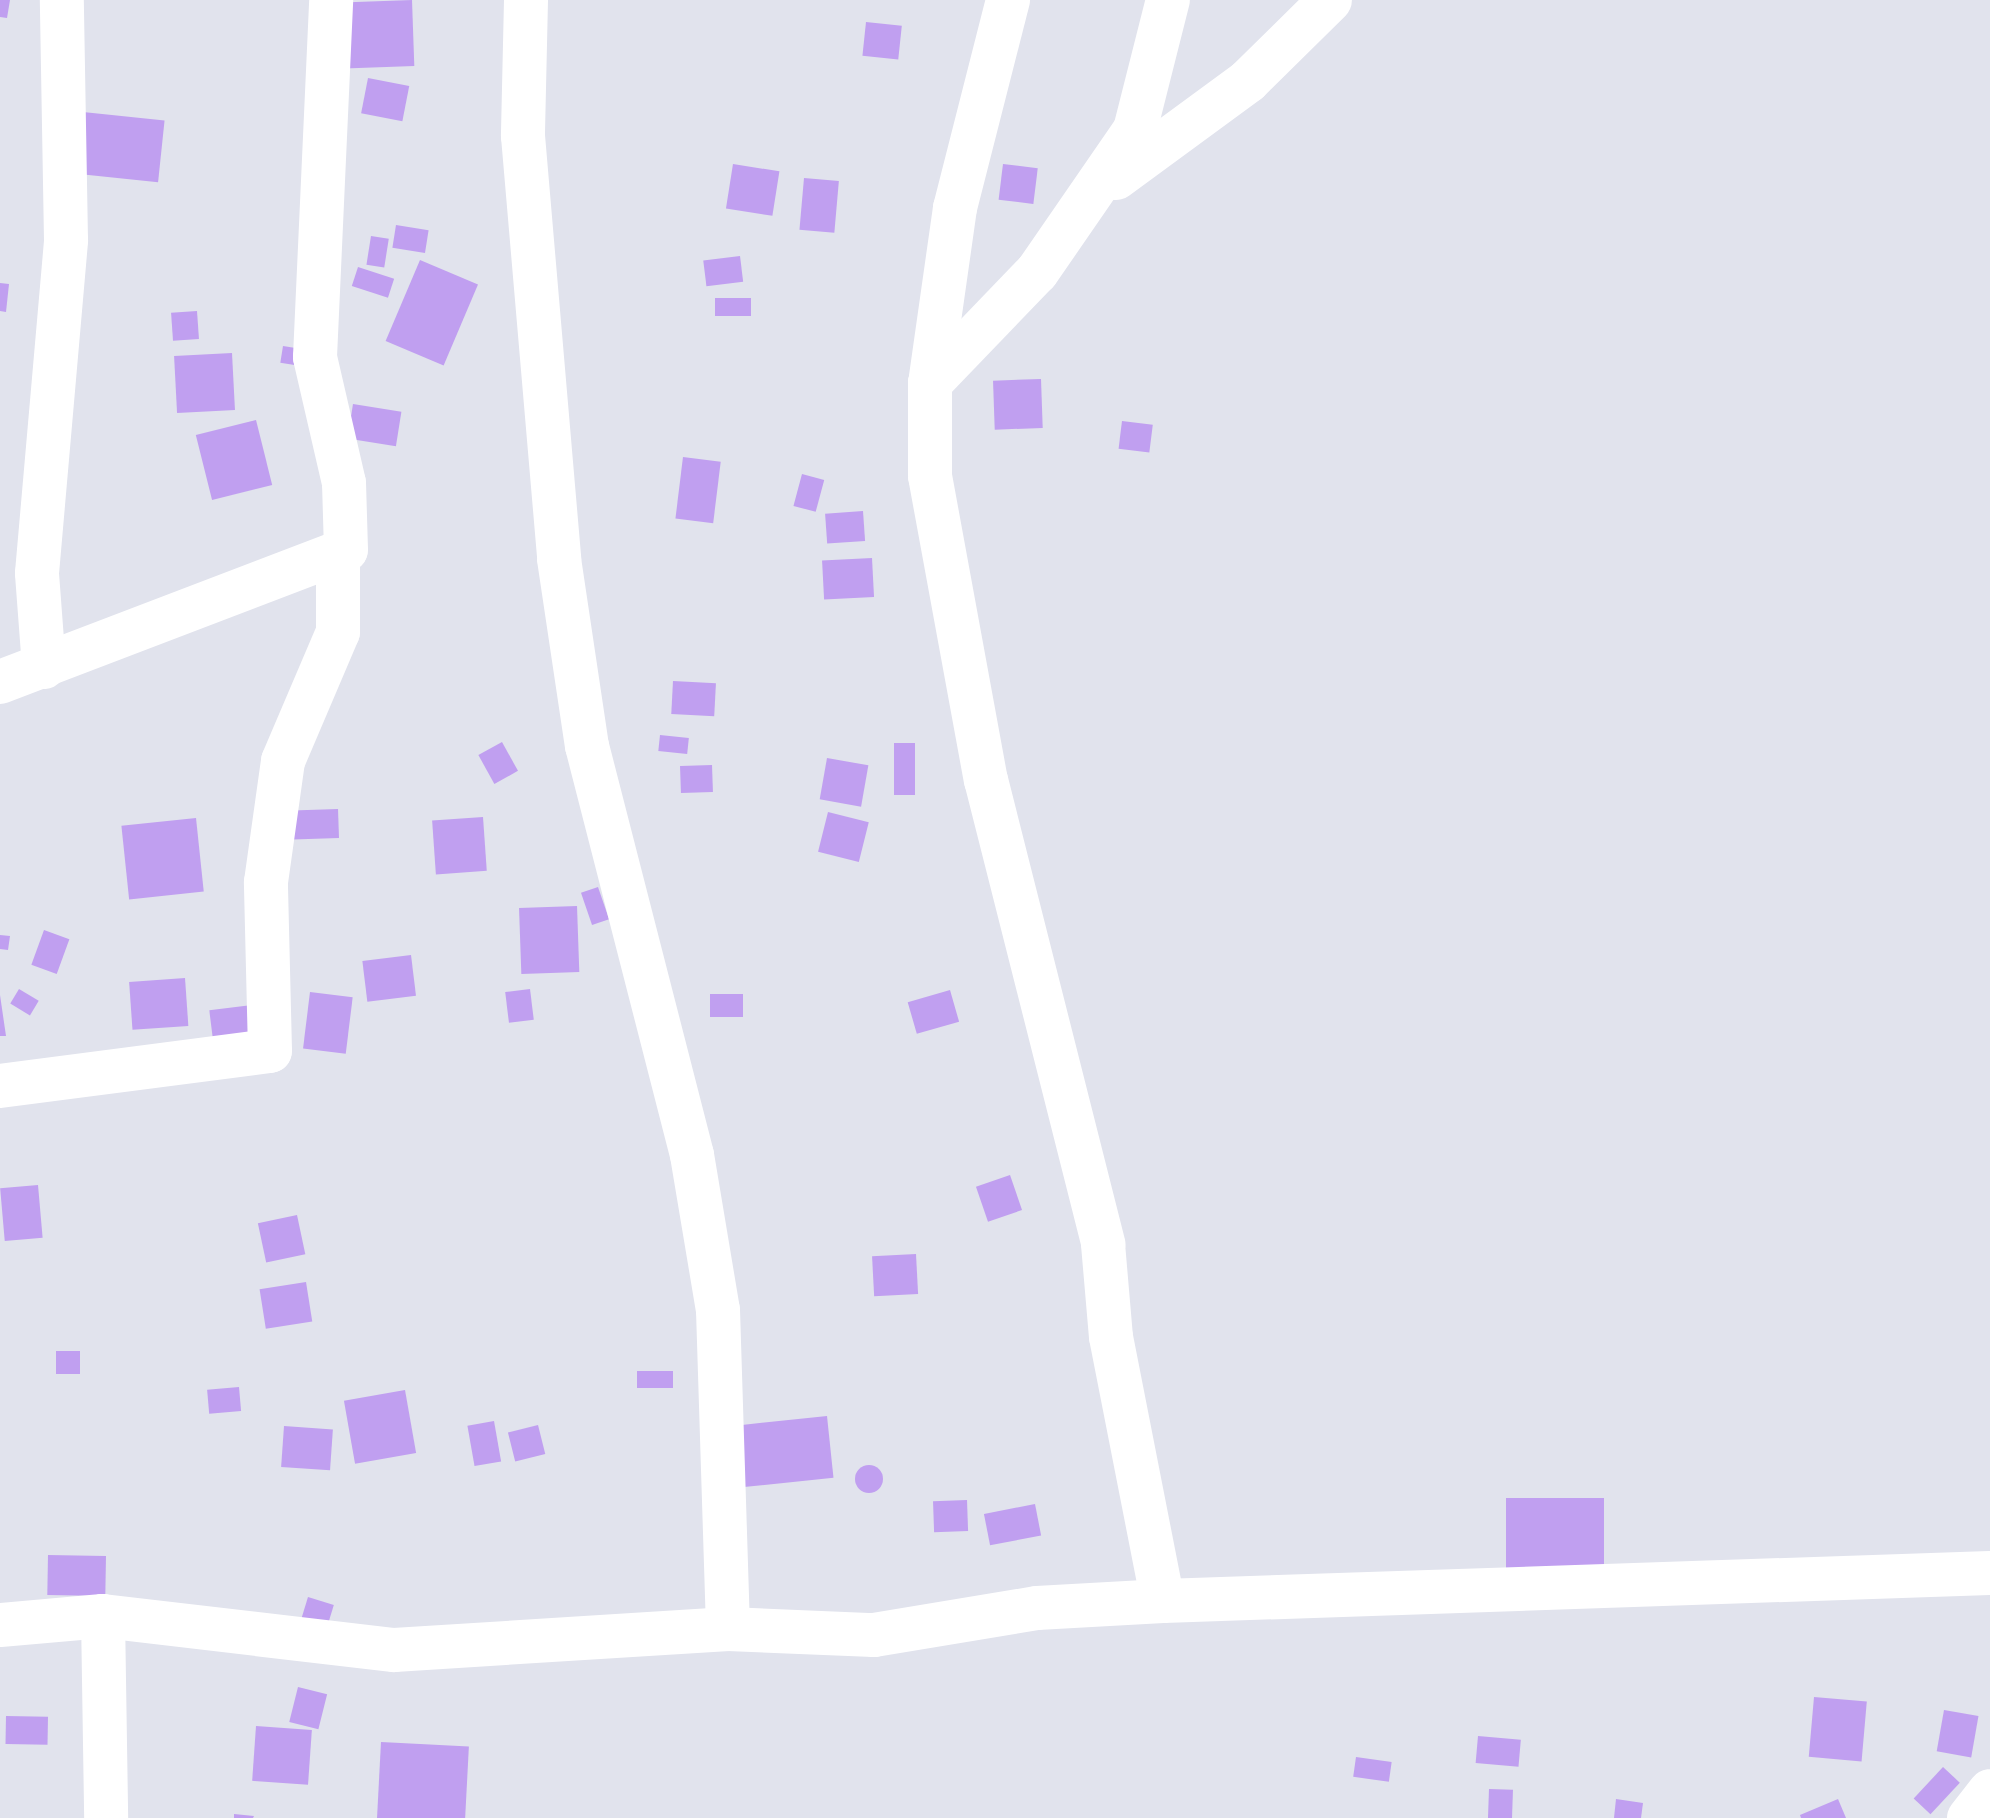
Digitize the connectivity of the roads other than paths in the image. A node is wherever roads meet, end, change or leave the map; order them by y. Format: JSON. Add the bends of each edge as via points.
{"nodes":[{"id":1,"x":62,"y":0,"type":"edge"},
{"id":2,"x":331,"y":0,"type":"edge"},
{"id":3,"x":526,"y":0,"type":"edge"},
{"id":4,"x":1008,"y":0,"type":"edge"},
{"id":5,"x":1168,"y":0,"type":"edge"},
{"id":6,"x":1330,"y":0,"type":"edge"},
{"id":7,"x":1088,"y":198,"type":"junction"},
{"id":8,"x":930,"y":383,"type":"junction"},
{"id":9,"x":338,"y":557,"type":"junction"},
{"id":10,"x":44,"y":667,"type":"junction"},
{"id":11,"x":0,"y":682,"type":"edge"},
{"id":12,"x":0,"y":1086,"type":"edge"},
{"id":13,"x":1990,"y":1573,"type":"edge"},
{"id":14,"x":1163,"y":1601,"type":"junction"},
{"id":15,"x":103,"y":1616,"type":"junction"},
{"id":16,"x":0,"y":1625,"type":"edge"},
{"id":17,"x":728,"y":1629,"type":"junction"},
{"id":18,"x":1990,"y":1791,"type":"edge"},
{"id":19,"x":106,"y":1818,"type":"edge"},
{"id":20,"x":1969,"y":1818,"type":"edge"}],
"edges":[{"from":1,"to":10,"type":"street","via":[[66,240],[37,573]]},
{"from":2,"to":9,"type":"street","via":[[315,357],[350,536]]},
{"from":3,"to":17,"type":"street","via":[[523,136],[559,559],[587,746],[692,1155],[718,1310]]},
{"from":4,"to":8,"type":"street","via":[[955,208]]},
{"from":5,"to":7,"type":"street","via":[[1135,130]]},
{"from":6,"to":7,"type":"street","via":[[1248,81]]},
{"from":7,"to":8,"type":"street","via":[[1037,272]]},
{"from":8,"to":14,"type":"street","via":[[930,476],[942,574],[986,780],[1103,1244],[1111,1337]]},
{"from":9,"to":10,"type":"street"},
{"from":9,"to":12,"type":"street","via":[[338,632],[283,761],[268,867],[270,1051]]},
{"from":10,"to":11,"type":"street"},
{"from":13,"to":14,"type":"street"},
{"from":14,"to":17,"type":"street","via":[[1037,1608],[874,1635]]},
{"from":15,"to":16,"type":"street"},
{"from":15,"to":17,"type":"street","via":[[394,1650]]},
{"from":15,"to":19,"type":"street"},
{"from":18,"to":20,"type":"street"}]}
